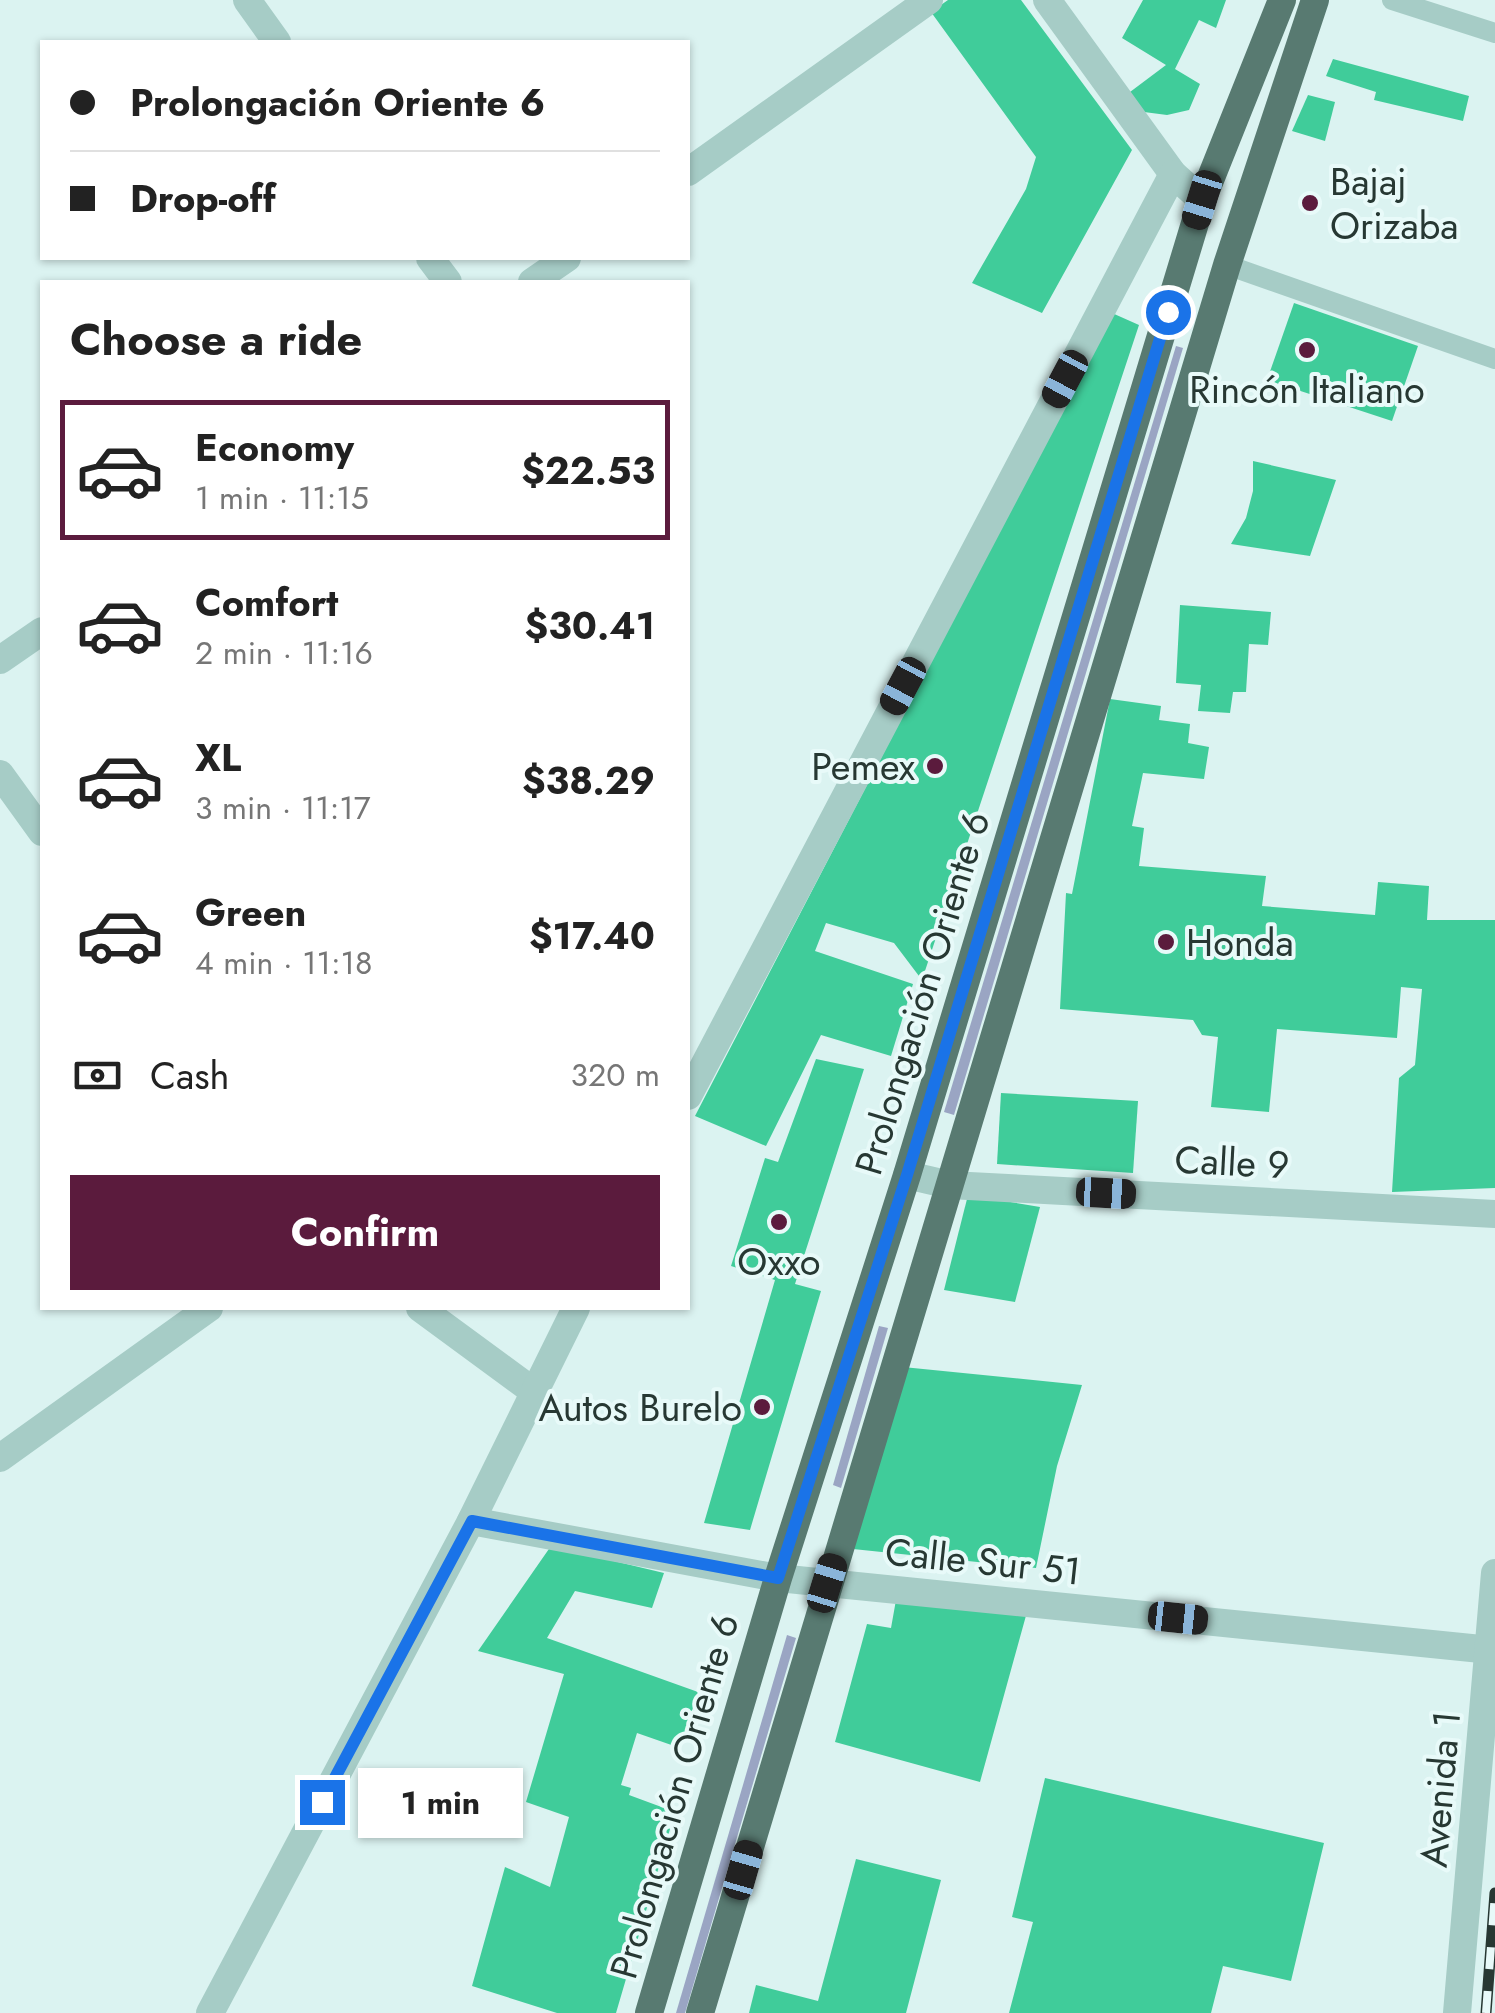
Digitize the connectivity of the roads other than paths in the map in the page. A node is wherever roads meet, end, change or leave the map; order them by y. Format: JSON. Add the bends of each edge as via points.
{"nodes":[{"id":1,"x":247,"y":0,"type":"edge"},
{"id":2,"x":929,"y":0,"type":"edge"},
{"id":3,"x":1047,"y":0,"type":"edge"},
{"id":4,"x":1272,"y":0,"type":"edge"},
{"id":5,"x":1282,"y":0,"type":"edge"},
{"id":6,"x":1316,"y":0,"type":"edge"},
{"id":7,"x":1334,"y":0,"type":"edge"},
{"id":8,"x":1392,"y":0,"type":"edge"},
{"id":9,"x":1495,"y":34,"type":"edge"},
{"id":10,"x":277,"y":40,"type":"edge"},
{"id":11,"x":690,"y":171,"type":"edge"},
{"id":12,"x":1172,"y":174,"type":"junction"},
{"id":13,"x":1250,"y":196,"type":"junction"},
{"id":14,"x":1202,"y":200,"type":"junction"},
{"id":15,"x":564,"y":260,"type":"edge"},
{"id":16,"x":1227,"y":265,"type":"junction"},
{"id":17,"x":535,"y":280,"type":"edge"},
{"id":18,"x":1495,"y":359,"type":"edge"},
{"id":19,"x":40,"y":632,"type":"edge"},
{"id":20,"x":0,"y":660,"type":"edge"},
{"id":21,"x":0,"y":774,"type":"edge"},
{"id":22,"x":40,"y":829,"type":"edge"},
{"id":23,"x":690,"y":1092,"type":"edge"},
{"id":24,"x":907,"y":1175,"type":"junction"},
{"id":25,"x":950,"y":1185,"type":"junction"},
{"id":26,"x":1495,"y":1214,"type":"edge"},
{"id":27,"x":206,"y":1310,"type":"edge"},
{"id":28,"x":423,"y":1310,"type":"edge"},
{"id":29,"x":575,"y":1310,"type":"edge"},
{"id":30,"x":533,"y":1390,"type":"junction"},
{"id":31,"x":0,"y":1458,"type":"edge"},
{"id":32,"x":472,"y":1521,"type":"junction"},
{"id":33,"x":1495,"y":1572,"type":"edge"},
{"id":34,"x":778,"y":1578,"type":"junction"},
{"id":35,"x":827,"y":1583,"type":"junction"},
{"id":36,"x":1490,"y":1650,"type":"junction"},
{"id":37,"x":210,"y":2013,"type":"edge"},
{"id":38,"x":649,"y":2013,"type":"edge"},
{"id":39,"x":700,"y":2013,"type":"edge"},
{"id":40,"x":1457,"y":2013,"type":"edge"}],
"edges":[{"from":1,"to":10,"type":"street"},
{"from":2,"to":11,"type":"street"},
{"from":3,"to":12,"type":"street"},
{"from":4,"to":14,"type":"main road"},
{"from":5,"to":14,"type":"main road","name":"Prolongación Oriente 6"},
{"from":6,"to":13,"type":"main road"},
{"from":7,"to":13,"type":"main road"},
{"from":8,"to":9,"type":"lane"},
{"from":12,"to":14,"type":"street"},
{"from":12,"to":23,"type":"street"},
{"from":13,"to":16,"type":"main road"},
{"from":14,"to":24,"type":"main road","name":"Prolongación Oriente 6"},
{"from":15,"to":17,"type":"street"},
{"from":16,"to":18,"type":"lane"},
{"from":16,"to":25,"type":"main road"},
{"from":19,"to":20,"type":"street"},
{"from":21,"to":22,"type":"street"},
{"from":24,"to":25,"type":"street","name":"Calle 9"},
{"from":24,"to":34,"type":"main road","name":"Prolongación Oriente 6"},
{"from":25,"to":26,"type":"street","name":"Calle 9"},
{"from":25,"to":35,"type":"main road"},
{"from":27,"to":31,"type":"street"},
{"from":28,"to":30,"type":"street"},
{"from":29,"to":30,"type":"street"},
{"from":30,"to":32,"type":"street"},
{"from":32,"to":34,"type":"street","name":"Calle Sur 51"},
{"from":32,"to":37,"type":"street"},
{"from":33,"to":36,"type":"street","name":"Avenida 1"},
{"from":34,"to":35,"type":"street","name":"Calle Sur 51"},
{"from":34,"to":38,"type":"main road","name":"Prolongación Oriente 6"},
{"from":35,"to":36,"type":"street","name":"Calle Sur 51"},
{"from":35,"to":39,"type":"main road"},
{"from":36,"to":40,"type":"street","name":"Avenida 1"}]}
